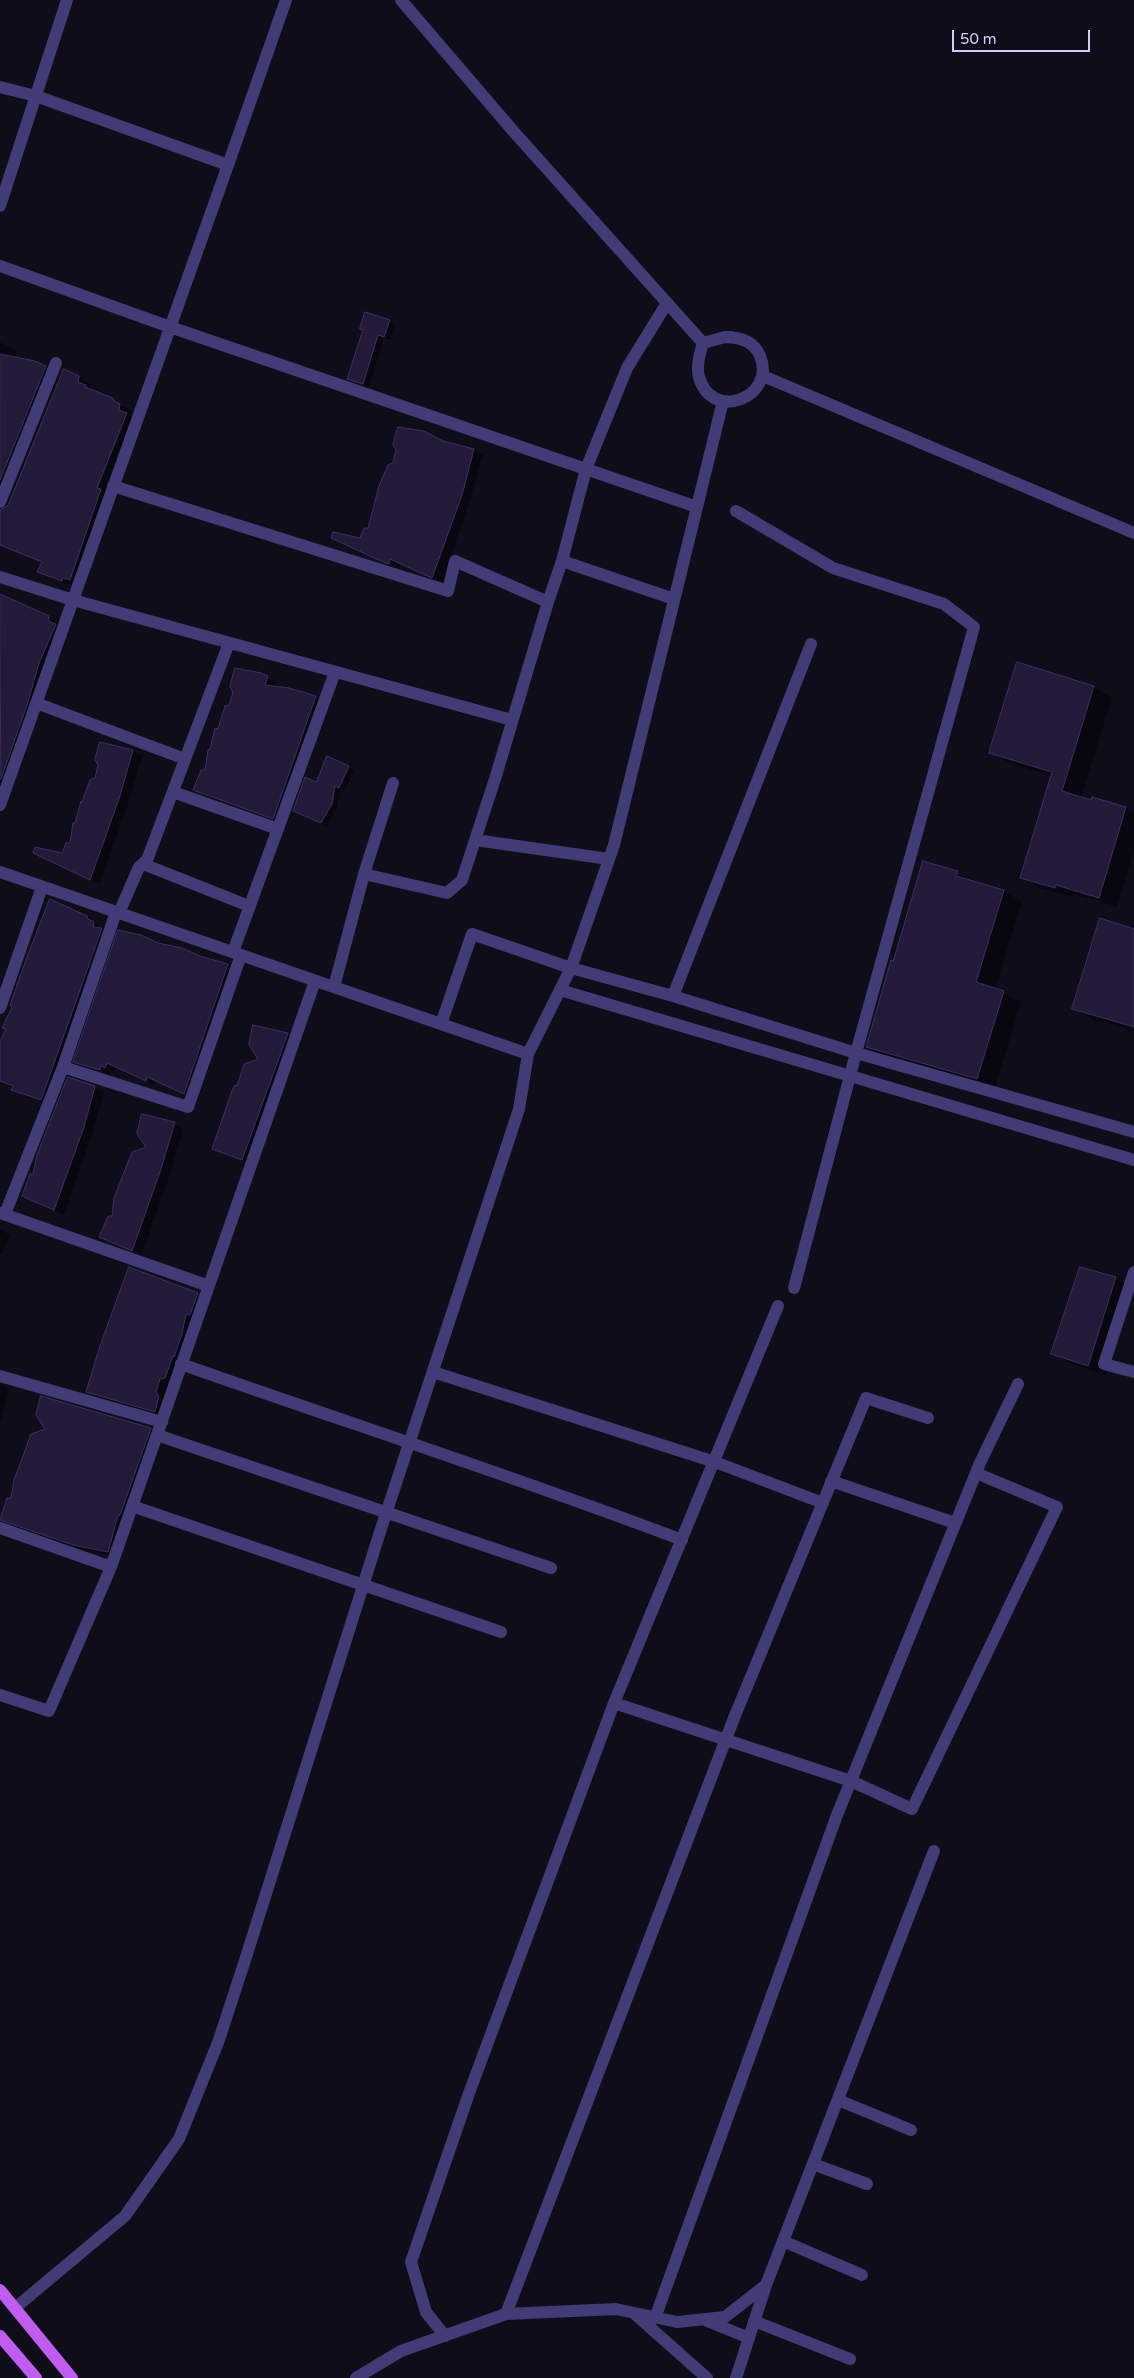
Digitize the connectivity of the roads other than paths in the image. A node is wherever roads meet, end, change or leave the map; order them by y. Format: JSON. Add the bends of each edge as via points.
{"nodes":[{"id":1,"x":67,"y":0,"type":"edge"},
{"id":2,"x":286,"y":0,"type":"edge"},
{"id":3,"x":401,"y":0,"type":"edge"},
{"id":4,"x":0,"y":87,"type":"edge"},
{"id":5,"x":36,"y":96,"type":"junction"},
{"id":6,"x":228,"y":164,"type":"junction"},
{"id":7,"x":0,"y":206,"type":"edge"},
{"id":8,"x":0,"y":266,"type":"edge"},
{"id":9,"x":667,"y":303,"type":"junction"},
{"id":10,"x":170,"y":327,"type":"junction"},
{"id":11,"x":702,"y":343,"type":"junction"},
{"id":12,"x":56,"y":363,"type":"dead end"},
{"id":13,"x":763,"y":376,"type":"junction"},
{"id":14,"x":723,"y":401,"type":"junction"},
{"id":15,"x":586,"y":469,"type":"junction"},
{"id":16,"x":113,"y":486,"type":"junction"},
{"id":17,"x":0,"y":502,"type":"edge"},
{"id":18,"x":697,"y":507,"type":"junction"},
{"id":19,"x":736,"y":511,"type":"dead end"},
{"id":20,"x":1134,"y":532,"type":"edge"},
{"id":21,"x":562,"y":562,"type":"junction"},
{"id":22,"x":0,"y":577,"type":"edge"},
{"id":23,"x":674,"y":599,"type":"junction"},
{"id":24,"x":73,"y":600,"type":"junction"},
{"id":25,"x":548,"y":602,"type":"junction"},
{"id":26,"x":229,"y":643,"type":"junction"},
{"id":27,"x":811,"y":644,"type":"dead end"},
{"id":28,"x":335,"y":672,"type":"junction"},
{"id":29,"x":36,"y":703,"type":"junction"},
{"id":30,"x":512,"y":720,"type":"junction"},
{"id":31,"x":185,"y":759,"type":"junction"},
{"id":32,"x":393,"y":783,"type":"dead end"},
{"id":33,"x":173,"y":792,"type":"junction"},
{"id":34,"x":0,"y":805,"type":"edge"},
{"id":35,"x":278,"y":829,"type":"junction"},
{"id":36,"x":475,"y":840,"type":"junction"},
{"id":37,"x":609,"y":860,"type":"junction"},
{"id":38,"x":143,"y":864,"type":"junction"},
{"id":39,"x":0,"y":872,"type":"edge"},
{"id":40,"x":364,"y":874,"type":"junction"},
{"id":41,"x":42,"y":887,"type":"junction"},
{"id":42,"x":249,"y":906,"type":"junction"},
{"id":43,"x":118,"y":913,"type":"junction"},
{"id":44,"x":237,"y":954,"type":"junction"},
{"id":45,"x":571,"y":968,"type":"junction"},
{"id":46,"x":315,"y":981,"type":"junction"},
{"id":47,"x":334,"y":987,"type":"junction"},
{"id":48,"x":560,"y":990,"type":"junction"},
{"id":49,"x":673,"y":996,"type":"junction"},
{"id":50,"x":0,"y":1008,"type":"edge"},
{"id":51,"x":442,"y":1024,"type":"junction"},
{"id":52,"x":856,"y":1052,"type":"junction"},
{"id":53,"x":528,"y":1054,"type":"junction"},
{"id":54,"x":63,"y":1067,"type":"junction"},
{"id":55,"x":850,"y":1076,"type":"junction"},
{"id":56,"x":1134,"y":1132,"type":"edge"},
{"id":57,"x":1134,"y":1160,"type":"edge"},
{"id":58,"x":2,"y":1213,"type":"edge"},
{"id":59,"x":1134,"y":1272,"type":"edge"},
{"id":60,"x":208,"y":1286,"type":"junction"},
{"id":61,"x":794,"y":1288,"type":"dead end"},
{"id":62,"x":778,"y":1306,"type":"dead end"},
{"id":63,"x":182,"y":1364,"type":"junction"},
{"id":64,"x":433,"y":1372,"type":"junction"},
{"id":65,"x":1134,"y":1372,"type":"edge"},
{"id":66,"x":0,"y":1376,"type":"edge"},
{"id":67,"x":1018,"y":1384,"type":"dead end"},
{"id":68,"x":928,"y":1418,"type":"dead end"},
{"id":69,"x":162,"y":1422,"type":"junction"},
{"id":70,"x":157,"y":1435,"type":"junction"},
{"id":71,"x":409,"y":1444,"type":"junction"},
{"id":72,"x":715,"y":1462,"type":"junction"},
{"id":73,"x":976,"y":1473,"type":"junction"},
{"id":74,"x":831,"y":1481,"type":"junction"},
{"id":75,"x":823,"y":1503,"type":"junction"},
{"id":76,"x":132,"y":1506,"type":"junction"},
{"id":77,"x":386,"y":1513,"type":"junction"},
{"id":78,"x":956,"y":1523,"type":"junction"},
{"id":79,"x":0,"y":1528,"type":"edge"},
{"id":80,"x":682,"y":1540,"type":"junction"},
{"id":81,"x":111,"y":1567,"type":"junction"},
{"id":82,"x":551,"y":1568,"type":"dead end"},
{"id":83,"x":364,"y":1584,"type":"junction"},
{"id":84,"x":501,"y":1632,"type":"dead end"},
{"id":85,"x":0,"y":1696,"type":"edge"},
{"id":86,"x":614,"y":1704,"type":"junction"},
{"id":87,"x":726,"y":1738,"type":"junction"},
{"id":88,"x":851,"y":1781,"type":"junction"},
{"id":89,"x":934,"y":1851,"type":"dead end"},
{"id":90,"x":838,"y":2100,"type":"junction"},
{"id":91,"x":911,"y":2130,"type":"dead end"},
{"id":92,"x":813,"y":2164,"type":"junction"},
{"id":93,"x":867,"y":2184,"type":"dead end"},
{"id":94,"x":783,"y":2241,"type":"junction"},
{"id":95,"x":862,"y":2275,"type":"dead end"},
{"id":96,"x":766,"y":2285,"type":"junction"},
{"id":97,"x":0,"y":2290,"type":"edge"},
{"id":98,"x":15,"y":2308,"type":"junction"},
{"id":99,"x":634,"y":2313,"type":"junction"},
{"id":100,"x":506,"y":2314,"type":"junction"},
{"id":101,"x":655,"y":2318,"type":"junction"},
{"id":102,"x":703,"y":2320,"type":"junction"},
{"id":103,"x":754,"y":2321,"type":"junction"},
{"id":104,"x":0,"y":2336,"type":"edge"},
{"id":105,"x":445,"y":2336,"type":"junction"},
{"id":106,"x":749,"y":2338,"type":"junction"},
{"id":107,"x":850,"y":2359,"type":"dead end"},
{"id":108,"x":36,"y":2378,"type":"edge"},
{"id":109,"x":72,"y":2378,"type":"edge"},
{"id":110,"x":356,"y":2378,"type":"edge"},
{"id":111,"x":707,"y":2378,"type":"edge"},
{"id":112,"x":736,"y":2378,"type":"edge"}],
"edges":[{"from":1,"to":5,"type":"street"},
{"from":2,"to":6,"type":"street"},
{"from":3,"to":9,"type":"street"},
{"from":4,"to":5,"type":"street"},
{"from":5,"to":6,"type":"street"},
{"from":5,"to":7,"type":"street"},
{"from":6,"to":10,"type":"street"},
{"from":8,"to":10,"type":"street"},
{"from":9,"to":11,"type":"street"},
{"from":9,"to":15,"type":"street","via":[[627,368]]},
{"from":10,"to":15,"type":"street"},
{"from":10,"to":16,"type":"street"},
{"from":11,"to":13,"type":"street","via":[[725,337],[738,337],[750,342],[761,357]]},
{"from":11,"to":14,"type":"street","via":[[699,376],[708,392]]},
{"from":12,"to":17,"type":"street"},
{"from":13,"to":14,"type":"street","via":[[749,397],[737,402]]},
{"from":13,"to":20,"type":"street"},
{"from":14,"to":18,"type":"street"},
{"from":15,"to":18,"type":"street"},
{"from":15,"to":21,"type":"street"},
{"from":16,"to":24,"type":"street"},
{"from":16,"to":25,"type":"street","via":[[448,591],[455,561]]},
{"from":18,"to":23,"type":"street"},
{"from":19,"to":52,"type":"street","via":[[834,568],[944,604],[974,627]]},
{"from":21,"to":23,"type":"street"},
{"from":21,"to":25,"type":"street"},
{"from":22,"to":24,"type":"street"},
{"from":23,"to":37,"type":"street"},
{"from":24,"to":26,"type":"street"},
{"from":24,"to":29,"type":"street"},
{"from":25,"to":30,"type":"street"},
{"from":26,"to":28,"type":"street"},
{"from":26,"to":31,"type":"street"},
{"from":27,"to":49,"type":"street"},
{"from":28,"to":30,"type":"street"},
{"from":28,"to":35,"type":"street"},
{"from":29,"to":31,"type":"street"},
{"from":29,"to":34,"type":"street"},
{"from":30,"to":36,"type":"street"},
{"from":31,"to":33,"type":"street"},
{"from":32,"to":40,"type":"street"},
{"from":33,"to":35,"type":"street"},
{"from":33,"to":38,"type":"street","via":[[148,860]]},
{"from":35,"to":42,"type":"street"},
{"from":36,"to":37,"type":"street"},
{"from":36,"to":40,"type":"street","via":[[462,880],[447,893]]},
{"from":37,"to":45,"type":"street"},
{"from":38,"to":42,"type":"street"},
{"from":38,"to":43,"type":"street"},
{"from":39,"to":41,"type":"street"},
{"from":40,"to":47,"type":"street"},
{"from":41,"to":43,"type":"street"},
{"from":41,"to":50,"type":"street"},
{"from":42,"to":44,"type":"street"},
{"from":43,"to":44,"type":"street"},
{"from":43,"to":54,"type":"street"},
{"from":44,"to":46,"type":"street"},
{"from":44,"to":54,"type":"street","via":[[188,1107]]},
{"from":45,"to":48,"type":"street"},
{"from":45,"to":49,"type":"street"},
{"from":45,"to":51,"type":"street","via":[[472,934]]},
{"from":46,"to":47,"type":"street"},
{"from":46,"to":60,"type":"street"},
{"from":47,"to":51,"type":"street"},
{"from":48,"to":53,"type":"street"},
{"from":48,"to":55,"type":"street"},
{"from":49,"to":52,"type":"street"},
{"from":51,"to":53,"type":"street"},
{"from":52,"to":55,"type":"street"},
{"from":52,"to":56,"type":"street"},
{"from":53,"to":64,"type":"street","via":[[518,1109]]},
{"from":54,"to":58,"type":"street"},
{"from":55,"to":57,"type":"street"},
{"from":55,"to":61,"type":"street"},
{"from":58,"to":60,"type":"street"},
{"from":59,"to":65,"type":"street","via":[[1104,1364]]},
{"from":60,"to":63,"type":"street"},
{"from":62,"to":72,"type":"street"},
{"from":63,"to":69,"type":"street"},
{"from":63,"to":71,"type":"street"},
{"from":64,"to":71,"type":"street"},
{"from":64,"to":72,"type":"street"},
{"from":66,"to":69,"type":"street"},
{"from":67,"to":73,"type":"street"},
{"from":68,"to":74,"type":"street","via":[[866,1398]]},
{"from":69,"to":70,"type":"street"},
{"from":70,"to":76,"type":"street"},
{"from":70,"to":77,"type":"street"},
{"from":71,"to":77,"type":"street"},
{"from":71,"to":80,"type":"street","via":[[561,1494]]},
{"from":72,"to":75,"type":"street"},
{"from":72,"to":80,"type":"street"},
{"from":73,"to":78,"type":"street"},
{"from":73,"to":88,"type":"street","via":[[1057,1507],[912,1809]]},
{"from":74,"to":75,"type":"street"},
{"from":74,"to":78,"type":"street"},
{"from":75,"to":87,"type":"street"},
{"from":76,"to":81,"type":"street"},
{"from":76,"to":83,"type":"street"},
{"from":77,"to":82,"type":"street"},
{"from":77,"to":83,"type":"street"},
{"from":78,"to":88,"type":"street"},
{"from":79,"to":81,"type":"street"},
{"from":80,"to":86,"type":"street"},
{"from":81,"to":85,"type":"street","via":[[48,1711]]},
{"from":83,"to":84,"type":"street"},
{"from":83,"to":98,"type":"street","via":[[224,2022],[180,2139],[125,2216]]},
{"from":86,"to":87,"type":"street"},
{"from":86,"to":105,"type":"street","via":[[468,2096],[411,2262],[426,2312]]},
{"from":87,"to":88,"type":"street"},
{"from":87,"to":100,"type":"street"},
{"from":88,"to":101,"type":"street"},
{"from":89,"to":90,"type":"street"},
{"from":90,"to":91,"type":"street"},
{"from":90,"to":92,"type":"street"},
{"from":92,"to":93,"type":"street"},
{"from":92,"to":94,"type":"street"},
{"from":94,"to":95,"type":"street"},
{"from":94,"to":96,"type":"street"},
{"from":96,"to":102,"type":"street","via":[[725,2318]]},
{"from":96,"to":103,"type":"street"},
{"from":97,"to":98,"type":"main road"},
{"from":98,"to":109,"type":"main road"},
{"from":99,"to":100,"type":"street","via":[[616,2309]]},
{"from":99,"to":101,"type":"street"},
{"from":99,"to":111,"type":"street"},
{"from":100,"to":105,"type":"street"},
{"from":101,"to":102,"type":"street","via":[[677,2322]]},
{"from":102,"to":106,"type":"street"},
{"from":103,"to":106,"type":"street"},
{"from":103,"to":107,"type":"street"},
{"from":104,"to":108,"type":"main road"},
{"from":105,"to":110,"type":"street","via":[[401,2351]]},
{"from":106,"to":112,"type":"street"}]}
